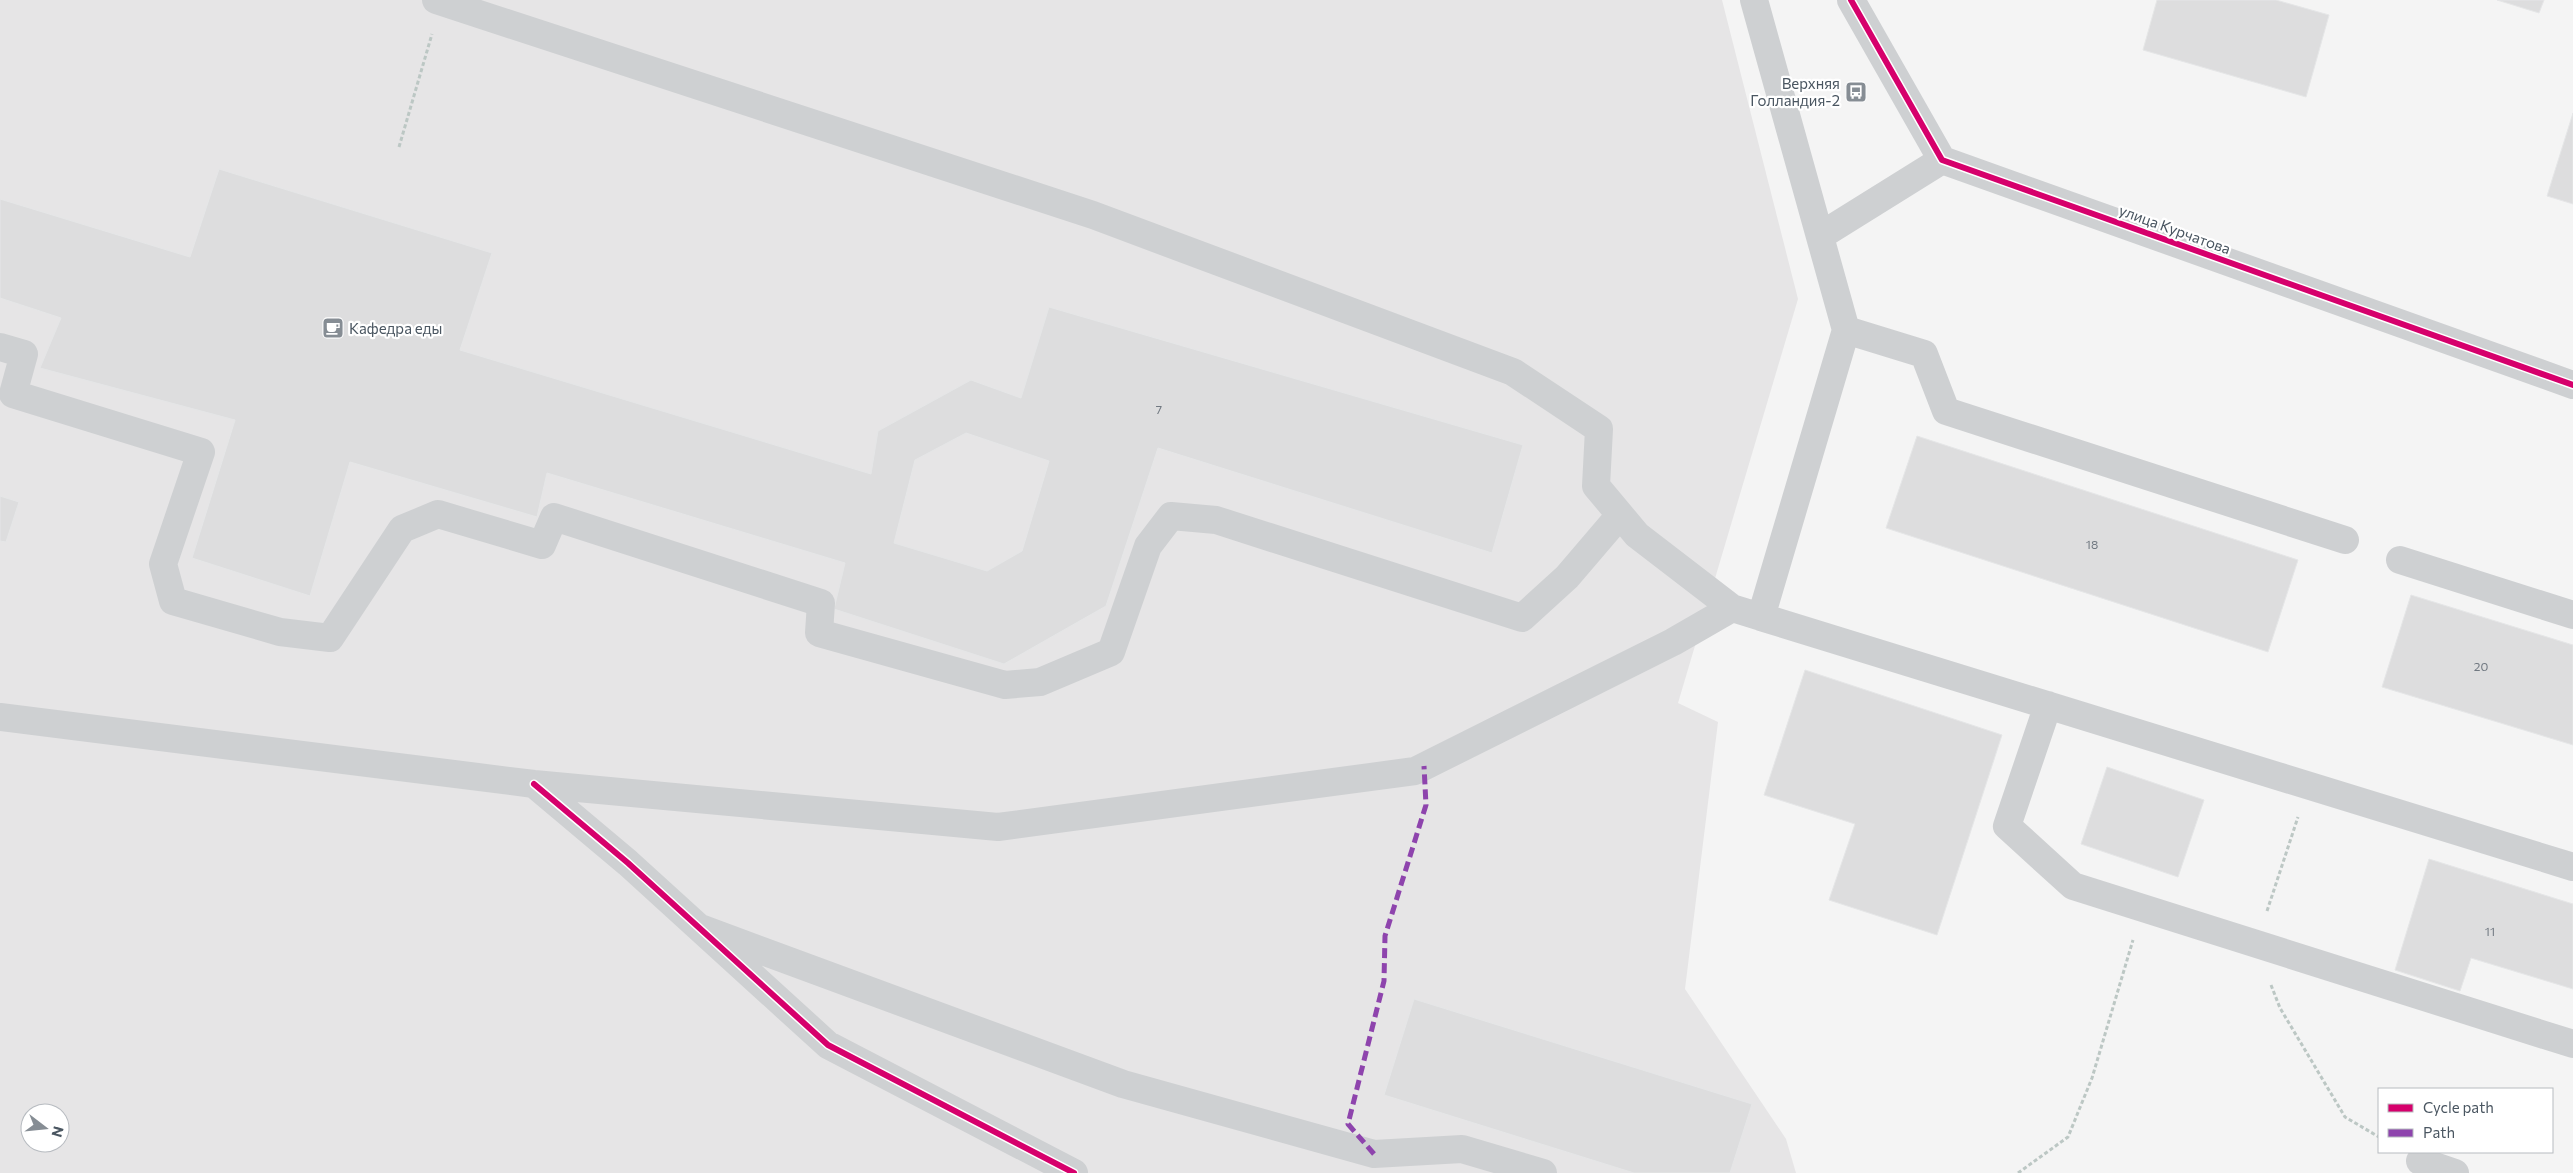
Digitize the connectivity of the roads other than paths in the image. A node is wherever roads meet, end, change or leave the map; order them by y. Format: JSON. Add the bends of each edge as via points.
{"nodes":[{"id":1,"x":1754,"y":0,"type":"edge"},
{"id":2,"x":1851,"y":0,"type":"edge"},
{"id":3,"x":439,"y":1,"type":"edge"},
{"id":4,"x":1942,"y":160,"type":"junction"},
{"id":5,"x":1820,"y":236,"type":"junction"},
{"id":6,"x":1846,"y":330,"type":"junction"},
{"id":7,"x":0,"y":347,"type":"edge"},
{"id":8,"x":2573,"y":385,"type":"edge"},
{"id":9,"x":1620,"y":515,"type":"junction"},
{"id":10,"x":2345,"y":540,"type":"dead end"},
{"id":11,"x":2400,"y":560,"type":"dead end"},
{"id":12,"x":1732,"y":608,"type":"junction"},
{"id":13,"x":2573,"y":615,"type":"edge"},
{"id":14,"x":1761,"y":617,"type":"junction"},
{"id":15,"x":2048,"y":705,"type":"junction"},
{"id":16,"x":0,"y":718,"type":"edge"},
{"id":17,"x":534,"y":784,"type":"junction"},
{"id":18,"x":2573,"y":867,"type":"edge"},
{"id":19,"x":700,"y":928,"type":"junction"},
{"id":20,"x":2573,"y":1044,"type":"edge"},
{"id":21,"x":2420,"y":1161,"type":"dead end"},
{"id":22,"x":1074,"y":1173,"type":"edge"},
{"id":23,"x":1543,"y":1173,"type":"edge"},
{"id":24,"x":2455,"y":1173,"type":"edge"}],
"edges":[{"from":1,"to":5,"type":"street"},
{"from":2,"to":4,"type":"street"},
{"from":3,"to":9,"type":"street","via":[[1093,215],[1513,372],[1599,429],[1596,486]]},
{"from":4,"to":5,"type":"street"},
{"from":4,"to":8,"type":"street","name":"улица Курчатова"},
{"from":5,"to":6,"type":"street"},
{"from":6,"to":10,"type":"street","via":[[1924,354],[1946,411]]},
{"from":6,"to":14,"type":"street"},
{"from":7,"to":9,"type":"street","via":[[24,354],[14,394],[201,452],[163,564],[173,601],[280,632],[330,638],[402,529],[438,514],[542,545],[554,517],[821,603],[819,633],[1005,685],[1040,682],[1111,652],[1148,546],[1171,516],[1216,520],[1522,618],[1567,577]]},
{"from":9,"to":12,"type":"street","via":[[1637,535]]},
{"from":11,"to":13,"type":"street"},
{"from":12,"to":14,"type":"street"},
{"from":12,"to":17,"type":"street","via":[[1673,642],[1415,771],[998,827]]},
{"from":14,"to":15,"type":"street"},
{"from":15,"to":18,"type":"street"},
{"from":15,"to":20,"type":"street","via":[[2007,826],[2073,886]]},
{"from":16,"to":17,"type":"street"},
{"from":17,"to":19,"type":"street"},
{"from":19,"to":22,"type":"street","via":[[828,1045]]},
{"from":19,"to":23,"type":"street","via":[[1123,1084],[1374,1154],[1462,1149]]},
{"from":21,"to":24,"type":"street"}]}
